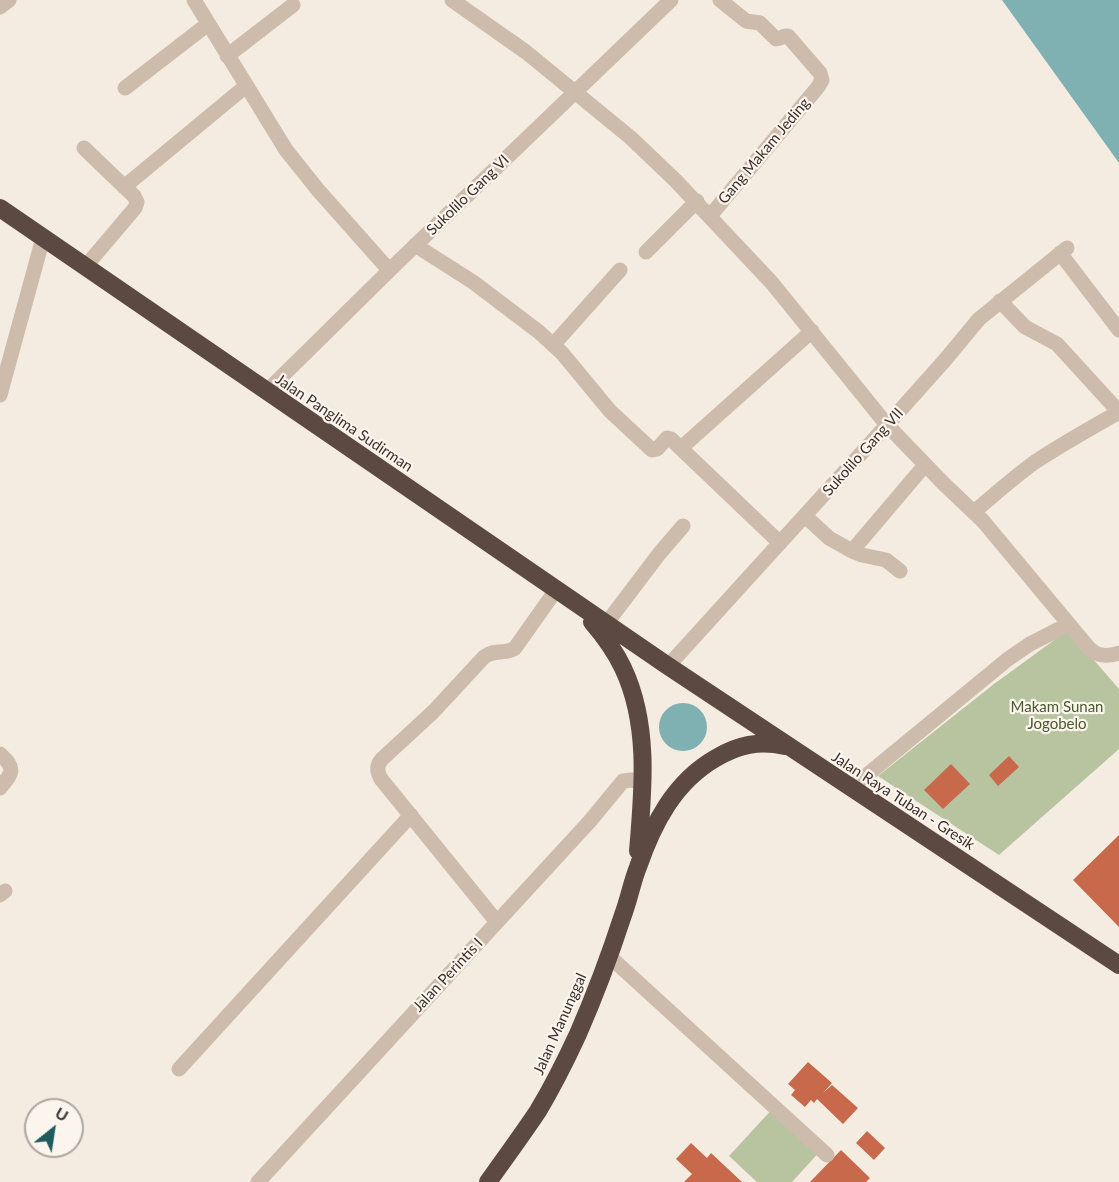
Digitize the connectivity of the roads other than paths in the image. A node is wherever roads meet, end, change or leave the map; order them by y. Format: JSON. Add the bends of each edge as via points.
{"nodes":[{"id":1,"x":9,"y":0,"type":"edge"},
{"id":2,"x":194,"y":0,"type":"edge"},
{"id":3,"x":452,"y":0,"type":"edge"},
{"id":4,"x":671,"y":0,"type":"edge"},
{"id":5,"x":720,"y":0,"type":"edge"},
{"id":6,"x":293,"y":5,"type":"dead end"},
{"id":7,"x":0,"y":7,"type":"edge"},
{"id":8,"x":208,"y":24,"type":"junction"},
{"id":9,"x":227,"y":56,"type":"junction"},
{"id":10,"x":246,"y":86,"type":"junction"},
{"id":11,"x":125,"y":88,"type":"dead end"},
{"id":12,"x":576,"y":91,"type":"junction"},
{"id":13,"x":84,"y":148,"type":"dead end"},
{"id":14,"x":124,"y":186,"type":"junction"},
{"id":15,"x":696,"y":201,"type":"junction"},
{"id":16,"x":0,"y":208,"type":"edge"},
{"id":17,"x":710,"y":216,"type":"junction"},
{"id":18,"x":43,"y":238,"type":"junction"},
{"id":19,"x":415,"y":245,"type":"junction"},
{"id":20,"x":646,"y":252,"type":"dead end"},
{"id":21,"x":86,"y":267,"type":"junction"},
{"id":22,"x":389,"y":270,"type":"junction"},
{"id":23,"x":620,"y":270,"type":"dead end"},
{"id":24,"x":1000,"y":301,"type":"junction"},
{"id":25,"x":1119,"y":330,"type":"edge"},
{"id":26,"x":812,"y":331,"type":"junction"},
{"id":27,"x":554,"y":344,"type":"junction"},
{"id":28,"x":266,"y":392,"type":"junction"},
{"id":29,"x":0,"y":395,"type":"edge"},
{"id":30,"x":1119,"y":412,"type":"edge"},
{"id":31,"x":887,"y":425,"type":"junction"},
{"id":32,"x":681,"y":448,"type":"junction"},
{"id":33,"x":926,"y":465,"type":"junction"},
{"id":34,"x":974,"y":512,"type":"junction"},
{"id":35,"x":805,"y":516,"type":"junction"},
{"id":36,"x":682,"y":526,"type":"dead end"},
{"id":37,"x":780,"y":543,"type":"junction"},
{"id":38,"x":852,"y":552,"type":"junction"},
{"id":39,"x":900,"y":571,"type":"dead end"},
{"id":40,"x":556,"y":590,"type":"junction"},
{"id":41,"x":578,"y":606,"type":"junction"},
{"id":42,"x":606,"y":624,"type":"junction"},
{"id":43,"x":1069,"y":624,"type":"junction"},
{"id":44,"x":1119,"y":653,"type":"edge"},
{"id":45,"x":668,"y":666,"type":"junction"},
{"id":46,"x":790,"y":747,"type":"junction"},
{"id":47,"x":0,"y":754,"type":"edge"},
{"id":48,"x":643,"y":782,"type":"junction"},
{"id":49,"x":0,"y":788,"type":"edge"},
{"id":50,"x":851,"y":788,"type":"junction"},
{"id":51,"x":411,"y":816,"type":"junction"},
{"id":52,"x":637,"y":868,"type":"junction"},
{"id":53,"x":497,"y":922,"type":"junction"},
{"id":54,"x":609,"y":956,"type":"junction"},
{"id":55,"x":1119,"y":965,"type":"edge"},
{"id":56,"x":180,"y":1069,"type":"dead end"},
{"id":57,"x":827,"y":1155,"type":"dead end"},
{"id":58,"x":258,"y":1182,"type":"edge"},
{"id":59,"x":488,"y":1182,"type":"edge"}],
"edges":[{"from":1,"to":7,"type":"street"},
{"from":2,"to":8,"type":"street"},
{"from":3,"to":12,"type":"street"},
{"from":4,"to":12,"type":"street","name":"Sukolilo Gang VI"},
{"from":5,"to":17,"type":"street","name":"Gang Makam Jeding","via":[[743,20],[760,23],[776,39],[785,35],[790,38],[821,75],[821,82]]},
{"from":6,"to":9,"type":"street"},
{"from":8,"to":9,"type":"street"},
{"from":8,"to":11,"type":"street"},
{"from":9,"to":10,"type":"street"},
{"from":10,"to":14,"type":"street"},
{"from":10,"to":22,"type":"street","via":[[300,168]]},
{"from":12,"to":15,"type":"street"},
{"from":12,"to":19,"type":"street","name":"Sukolilo Gang VI"},
{"from":13,"to":14,"type":"street"},
{"from":14,"to":21,"type":"street","via":[[136,198],[136,206]]},
{"from":15,"to":17,"type":"street"},
{"from":15,"to":20,"type":"street"},
{"from":16,"to":18,"type":"highway","name":"Jalan Panglima Sudirman"},
{"from":17,"to":26,"type":"street"},
{"from":18,"to":21,"type":"highway","name":"Jalan Panglima Sudirman"},
{"from":18,"to":29,"type":"street"},
{"from":19,"to":22,"type":"street","name":"Sukolilo Gang VI"},
{"from":19,"to":27,"type":"street","via":[[500,301]]},
{"from":21,"to":28,"type":"highway","name":"Jalan Panglima Sudirman"},
{"from":22,"to":28,"type":"street","name":"Sukolilo Gang VI"},
{"from":23,"to":27,"type":"street"},
{"from":24,"to":25,"type":"street","name":"Sukolilo Gang VII","via":[[1063,251]]},
{"from":24,"to":30,"type":"street","via":[[1025,327],[1057,344]]},
{"from":24,"to":31,"type":"street","name":"Sukolilo Gang VII","via":[[979,319]]},
{"from":26,"to":31,"type":"street"},
{"from":26,"to":32,"type":"street"},
{"from":27,"to":32,"type":"street","via":[[610,411],[651,449],[654,451],[668,438]]},
{"from":28,"to":40,"type":"highway","name":"Jalan Panglima Sudirman"},
{"from":30,"to":34,"type":"street","via":[[1036,462]]},
{"from":31,"to":33,"type":"street"},
{"from":31,"to":35,"type":"street","name":"Sukolilo Gang VII"},
{"from":32,"to":37,"type":"street"},
{"from":33,"to":34,"type":"street"},
{"from":33,"to":38,"type":"street"},
{"from":34,"to":43,"type":"street"},
{"from":35,"to":37,"type":"street","name":"Sukolilo Gang VII"},
{"from":35,"to":38,"type":"street"},
{"from":36,"to":42,"type":"street"},
{"from":37,"to":45,"type":"street","name":"Sukolilo Gang VII"},
{"from":38,"to":39,"type":"street","via":[[881,558]]},
{"from":40,"to":41,"type":"highway","name":"Jalan Panglima Sudirman"},
{"from":40,"to":51,"type":"street","via":[[515,648],[484,657],[379,763],[381,780]]},
{"from":41,"to":42,"type":"highway","name":"Jalan Panglima Sudirman"},
{"from":41,"to":48,"type":"highway","name":"Jalan Manunggal","via":[[615,653],[631,687],[640,728]]},
{"from":42,"to":45,"type":"highway","name":"Jalan Panglima Sudirman"},
{"from":43,"to":44,"type":"street","via":[[1097,655]]},
{"from":43,"to":50,"type":"street","via":[[1008,659]]},
{"from":45,"to":46,"type":"highway","name":"Jalan Raya Tuban - Gresik"},
{"from":46,"to":50,"type":"highway","name":"Jalan Raya Tuban - Gresik"},
{"from":46,"to":52,"type":"highway","name":"Jalan Manunggal","via":[[763,743],[741,746],[701,767],[669,802]]},
{"from":47,"to":49,"type":"street","via":[[11,769]]},
{"from":48,"to":52,"type":"highway","name":"Jalan Manunggal"},
{"from":48,"to":53,"type":"street","name":"Jalan Perintis I","via":[[627,780],[620,784]]},
{"from":50,"to":55,"type":"highway","name":"Jalan Raya Tuban - Gresik"},
{"from":51,"to":53,"type":"street"},
{"from":51,"to":56,"type":"street"},
{"from":52,"to":54,"type":"highway","name":"Jalan Manunggal"},
{"from":53,"to":58,"type":"street","name":"Jalan Perintis I"},
{"from":54,"to":57,"type":"street"},
{"from":54,"to":59,"type":"highway","name":"Jalan Manunggal","via":[[578,1034],[550,1090]]}]}
